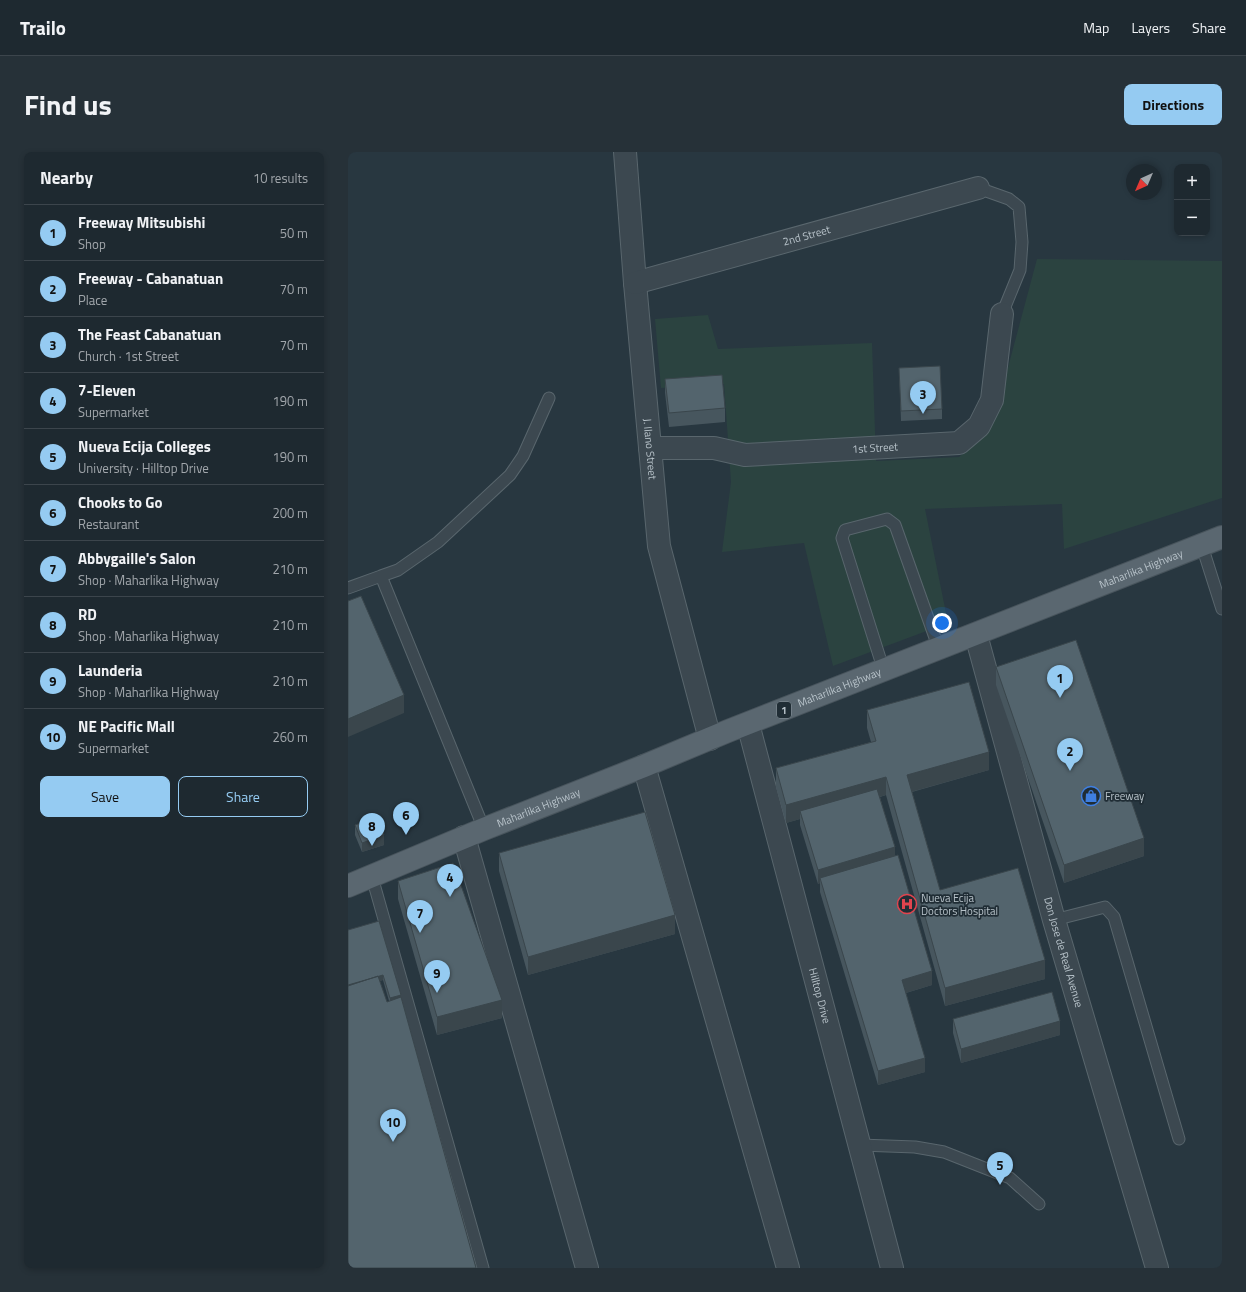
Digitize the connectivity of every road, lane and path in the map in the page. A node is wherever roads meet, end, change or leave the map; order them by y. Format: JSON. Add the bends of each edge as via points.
{"nodes":[{"id":1,"x":625,"y":152,"type":"edge"},
{"id":2,"x":978,"y":188,"type":"joint"},
{"id":3,"x":635,"y":283,"type":"junction"},
{"id":4,"x":1002,"y":314,"type":"joint"},
{"id":5,"x":549,"y":398,"type":"dead end"},
{"id":6,"x":650,"y":448,"type":"junction"},
{"id":7,"x":1222,"y":537,"type":"edge"},
{"id":8,"x":1202,"y":546,"type":"junction"},
{"id":9,"x":381,"y":576,"type":"junction"},
{"id":10,"x":348,"y":588,"type":"edge"},
{"id":11,"x":1222,"y":609,"type":"edge"},
{"id":12,"x":976,"y":635,"type":"junction"},
{"id":13,"x":939,"y":649,"type":"junction"},
{"id":14,"x":884,"y":671,"type":"junction"},
{"id":15,"x":748,"y":724,"type":"junction"},
{"id":16,"x":710,"y":739,"type":"junction"},
{"id":17,"x":644,"y":766,"type":"junction"},
{"id":18,"x":474,"y":833,"type":"junction"},
{"id":19,"x":372,"y":877,"type":"junction"},
{"id":20,"x":348,"y":886,"type":"edge"},
{"id":21,"x":1054,"y":920,"type":"junction"},
{"id":22,"x":1179,"y":1140,"type":"dead end"},
{"id":23,"x":860,"y":1145,"type":"junction"},
{"id":24,"x":1039,"y":1204,"type":"dead end"},
{"id":25,"x":484,"y":1268,"type":"edge"},
{"id":26,"x":587,"y":1268,"type":"edge"},
{"id":27,"x":788,"y":1268,"type":"edge"},
{"id":28,"x":892,"y":1268,"type":"edge"},
{"id":29,"x":1156,"y":1268,"type":"edge"}],
"edges":[{"from":1,"to":3,"type":"street","name":"J. Ilano Street"},
{"from":2,"to":3,"type":"street","name":"2nd Street"},
{"from":2,"to":4,"type":"lane","via":[[1010,199],[1019,207],[1022,242],[1020,270]]},
{"from":3,"to":6,"type":"street","name":"J. Ilano Street"},
{"from":4,"to":6,"type":"street","name":"1st Street","via":[[992,400],[979,426],[959,443],[745,455],[714,448]]},
{"from":5,"to":9,"type":"lane","via":[[523,456],[510,475],[438,542],[398,570]]},
{"from":6,"to":16,"type":"street","name":"J. Ilano Street","via":[[659,546]]},
{"from":7,"to":8,"type":"main road","name":"Maharlika Highway","number":"1"},
{"from":8,"to":11,"type":"lane"},
{"from":8,"to":12,"type":"main road","name":"Maharlika Highway","number":"1"},
{"from":9,"to":10,"type":"lane"},
{"from":9,"to":18,"type":"lane"},
{"from":12,"to":13,"type":"main road","name":"Maharlika Highway","number":"1"},
{"from":12,"to":21,"type":"street","name":"Don Jose de Real Avenue"},
{"from":13,"to":14,"type":"main road","name":"Maharlika Highway","number":"1"},
{"from":13,"to":14,"type":"lane","via":[[895,525],[887,520],[845,530],[842,538]]},
{"from":14,"to":15,"type":"main road","name":"Maharlika Highway","number":"1"},
{"from":15,"to":16,"type":"main road","name":"Maharlika Highway","number":"1"},
{"from":15,"to":23,"type":"street","name":"Hilltop Drive"},
{"from":16,"to":17,"type":"main road","name":"Maharlika Highway","number":"1"},
{"from":17,"to":18,"type":"main road","name":"Maharlika Highway","number":"1"},
{"from":17,"to":27,"type":"street"},
{"from":18,"to":19,"type":"main road","name":"Maharlika Highway","number":"1"},
{"from":18,"to":26,"type":"street"},
{"from":19,"to":20,"type":"main road","name":"Maharlika Highway","number":"1"},
{"from":19,"to":25,"type":"lane"},
{"from":21,"to":22,"type":"lane","via":[[1104,907],[1114,917]]},
{"from":21,"to":29,"type":"street","name":"Don Jose de Real Avenue"},
{"from":23,"to":24,"type":"lane","via":[[915,1147],[944,1152],[1010,1178]]},
{"from":23,"to":28,"type":"street","name":"Hilltop Drive"}]}
